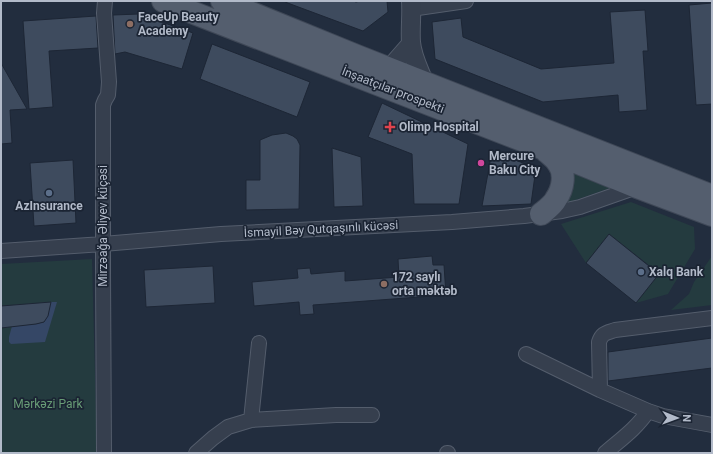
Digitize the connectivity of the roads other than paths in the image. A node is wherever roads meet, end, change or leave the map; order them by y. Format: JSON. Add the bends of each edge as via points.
{"nodes":[{"id":1,"x":105,"y":1,"type":"edge"},
{"id":2,"x":164,"y":1,"type":"edge"},
{"id":3,"x":222,"y":1,"type":"edge"},
{"id":4,"x":466,"y":1,"type":"edge"},
{"id":5,"x":411,"y":5,"type":"edge"},
{"id":6,"x":411,"y":44,"type":"junction"},
{"id":7,"x":390,"y":68,"type":"junction"},
{"id":8,"x":424,"y":82,"type":"junction"},
{"id":9,"x":542,"y":148,"type":"junction"},
{"id":10,"x":637,"y":187,"type":"junction"},
{"id":11,"x":712,"y":196,"type":"edge"},
{"id":12,"x":541,"y":214,"type":"junction"},
{"id":13,"x":712,"y":216,"type":"edge"},
{"id":14,"x":103,"y":244,"type":"junction"},
{"id":15,"x":1,"y":251,"type":"edge"},
{"id":16,"x":712,"y":318,"type":"edge"},
{"id":17,"x":259,"y":343,"type":"dead end"},
{"id":18,"x":526,"y":354,"type":"dead end"},
{"id":19,"x":600,"y":390,"type":"junction"},
{"id":20,"x":648,"y":411,"type":"junction"},
{"id":21,"x":372,"y":415,"type":"dead end"},
{"id":22,"x":251,"y":420,"type":"junction"},
{"id":23,"x":712,"y":425,"type":"edge"},
{"id":24,"x":104,"y":453,"type":"edge"},
{"id":25,"x":196,"y":453,"type":"edge"},
{"id":26,"x":605,"y":453,"type":"edge"}],
"edges":[{"from":1,"to":14,"type":"street","name":"Mirzəağa Əliyev küçəsi","via":[[110,82],[103,105]]},
{"from":2,"to":9,"type":"main road","name":"İnşaatçılar prospekti"},
{"from":3,"to":7,"type":"main road","name":"İnşaatçılar prospekti"},
{"from":4,"to":5,"type":"street"},
{"from":5,"to":6,"type":"street"},
{"from":6,"to":7,"type":"street"},
{"from":6,"to":8,"type":"street","via":[[414,59]]},
{"from":7,"to":8,"type":"main road","name":"İnşaatçılar prospekti"},
{"from":8,"to":11,"type":"main road","name":"İnşaatçılar prospekti"},
{"from":9,"to":10,"type":"main road","name":"İnşaatçılar prospekti"},
{"from":9,"to":12,"type":"main road","via":[[559,163],[562,180],[557,198]]},
{"from":10,"to":12,"type":"street","name":"İsmayil Bəy Qutqaşınlı kücəsi","via":[[580,207]]},
{"from":10,"to":13,"type":"main road","name":"İnşaatçılar prospekti"},
{"from":12,"to":14,"type":"street","name":"İsmayil Bəy Qutqaşınlı kücəsi"},
{"from":14,"to":15,"type":"street","name":"İsmayil Bəy Qutqaşınlı kücəsi"},
{"from":14,"to":24,"type":"street","name":"Mirzəağa Əliyev küçəsi"},
{"from":16,"to":19,"type":"street","via":[[614,330],[604,334],[599,342]]},
{"from":17,"to":22,"type":"street"},
{"from":18,"to":19,"type":"street"},
{"from":19,"to":20,"type":"street"},
{"from":20,"to":23,"type":"street"},
{"from":20,"to":26,"type":"street","via":[[637,426]]},
{"from":21,"to":22,"type":"street"},
{"from":22,"to":25,"type":"street","via":[[228,427]]}]}
